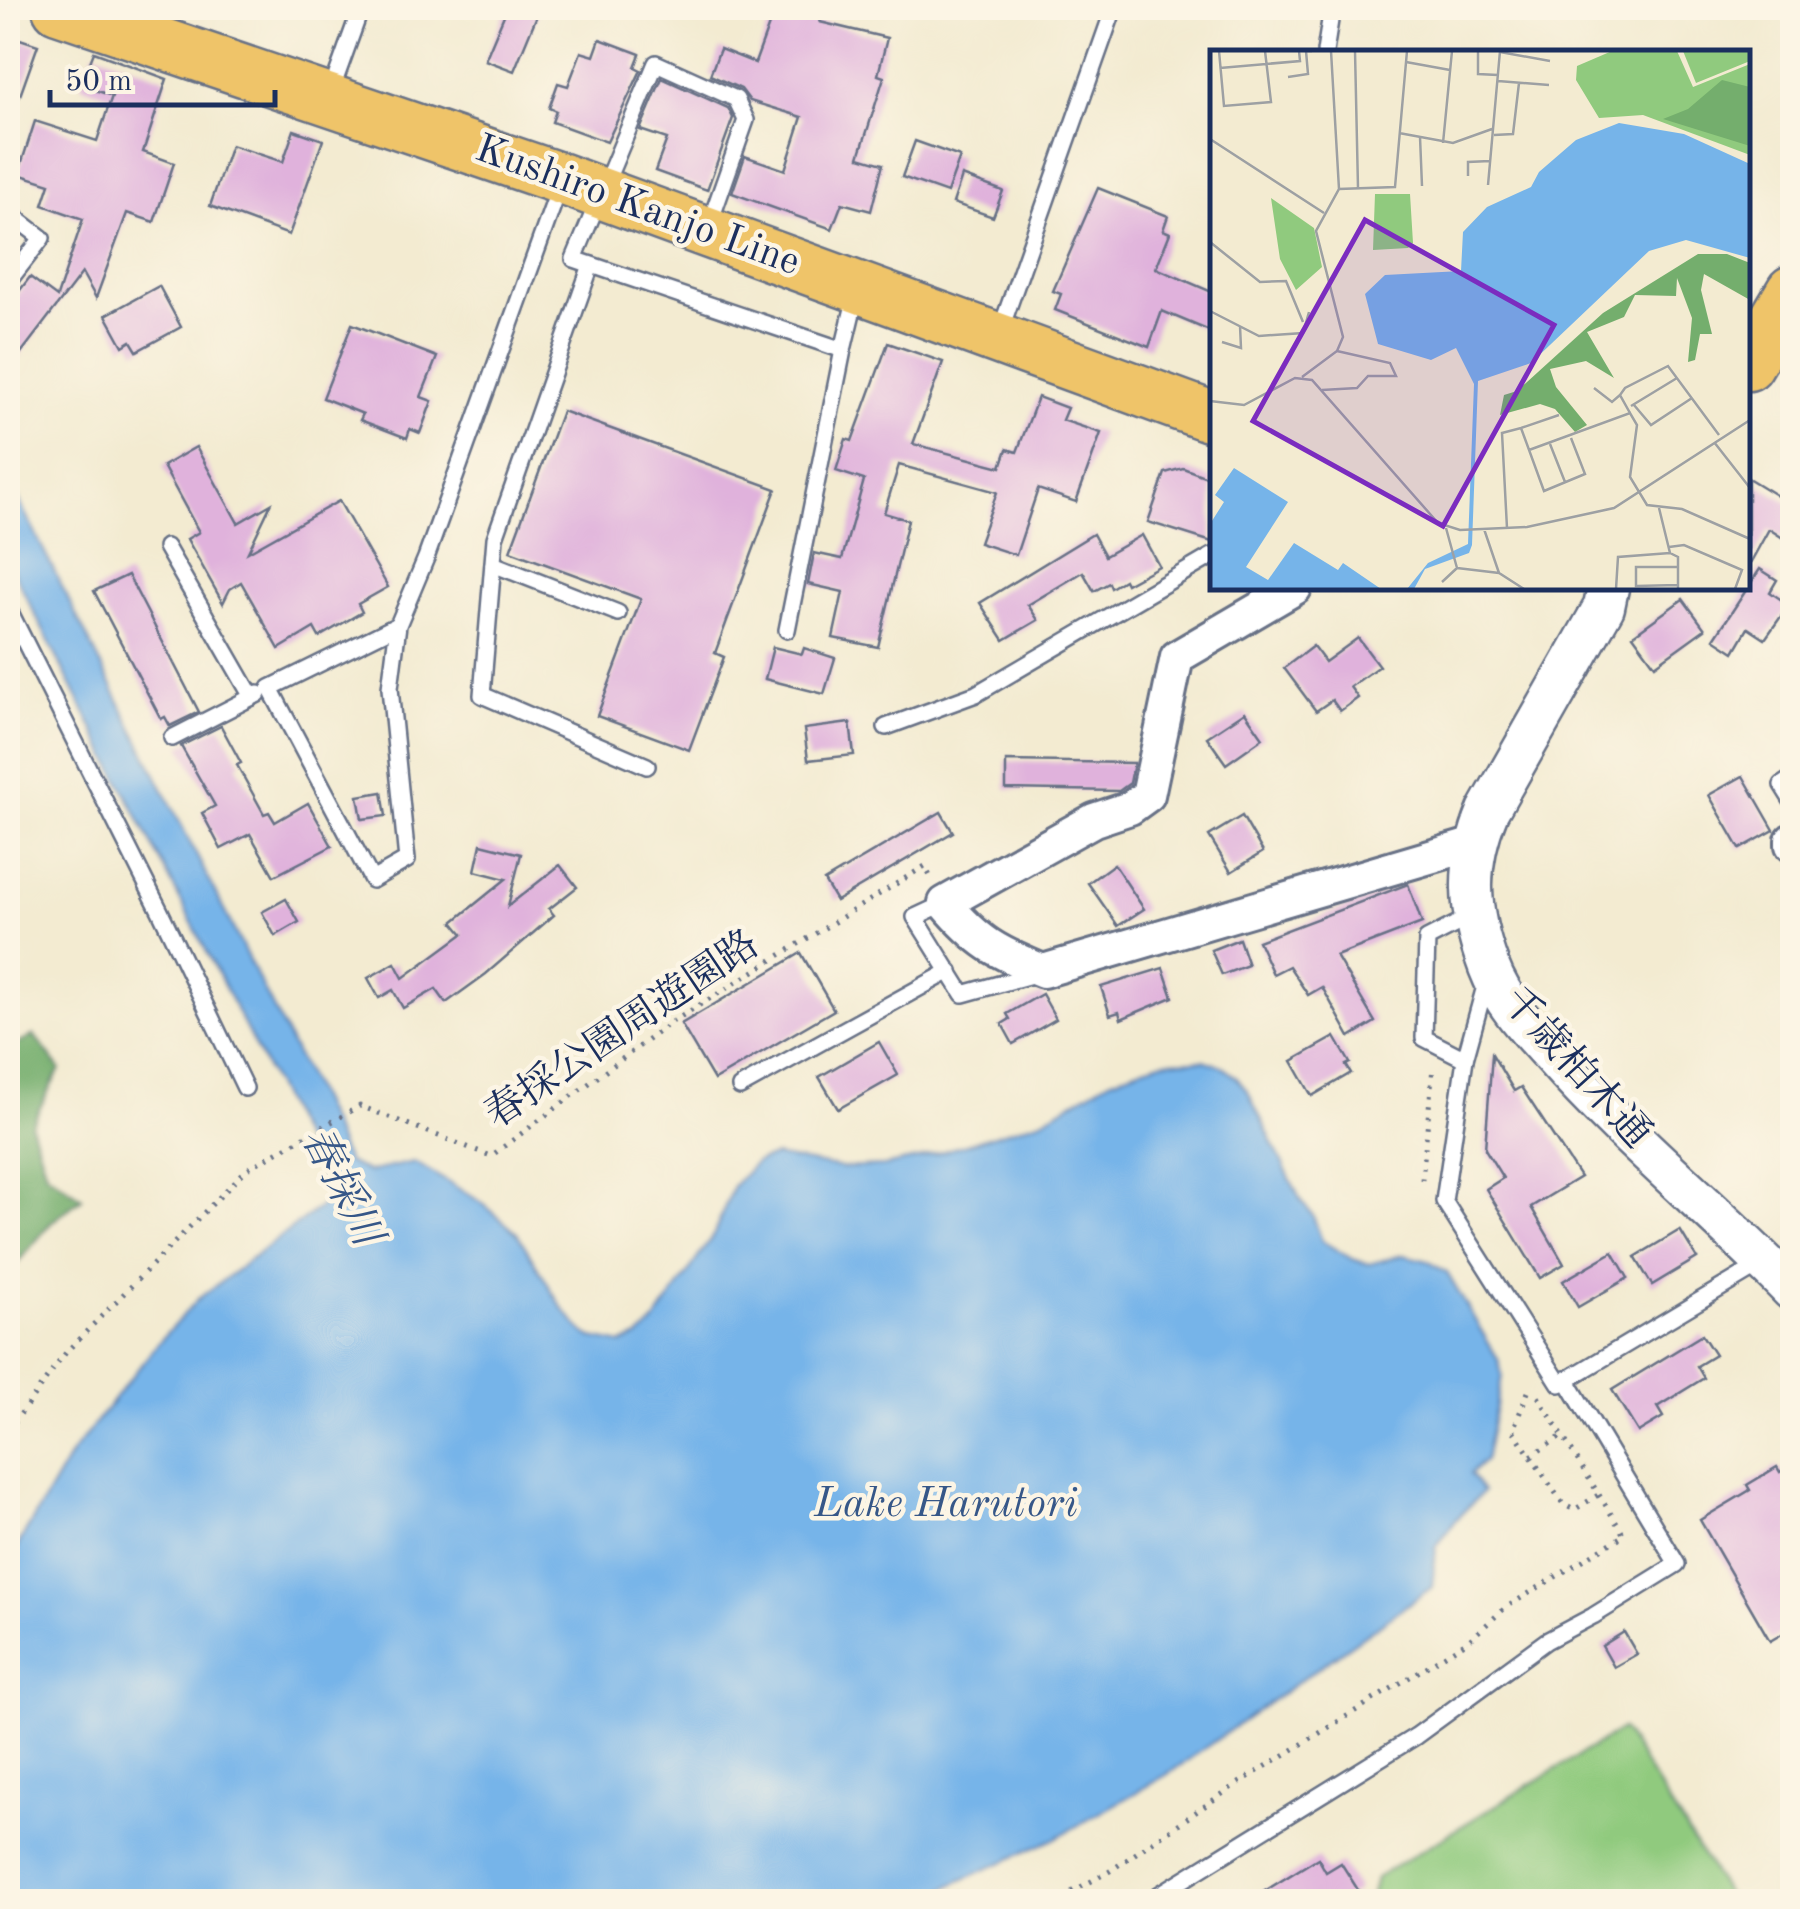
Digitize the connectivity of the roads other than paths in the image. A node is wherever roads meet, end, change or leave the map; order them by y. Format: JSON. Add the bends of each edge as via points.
{"nodes":[{"id":1,"x":58,"y":8,"type":"edge"},
{"id":2,"x":361,"y":8,"type":"edge"},
{"id":3,"x":1114,"y":8,"type":"edge"},
{"id":4,"x":1332,"y":8,"type":"edge"},
{"id":5,"x":1325,"y":50,"type":"edge"},
{"id":6,"x":328,"y":98,"type":"junction"},
{"id":7,"x":581,"y":186,"type":"junction"},
{"id":8,"x":8,"y":212,"type":"edge"},
{"id":9,"x":706,"y":232,"type":"junction"},
{"id":10,"x":591,"y":265,"type":"junction"},
{"id":11,"x":8,"y":282,"type":"edge"},
{"id":12,"x":858,"y":288,"type":"junction"},
{"id":13,"x":1792,"y":291,"type":"edge"},
{"id":14,"x":997,"y":340,"type":"junction"},
{"id":15,"x":842,"y":350,"type":"junction"},
{"id":16,"x":1750,"y":362,"type":"edge"},
{"id":17,"x":1210,"y":416,"type":"edge"},
{"id":18,"x":166,"y":548,"type":"dead end"},
{"id":19,"x":1210,"y":557,"type":"edge"},
{"id":20,"x":493,"y":564,"type":"junction"},
{"id":21,"x":1292,"y":590,"type":"edge"},
{"id":22,"x":1608,"y":590,"type":"edge"},
{"id":23,"x":8,"y":608,"type":"edge"},
{"id":24,"x":618,"y":613,"type":"dead end"},
{"id":25,"x":398,"y":625,"type":"junction"},
{"id":26,"x":786,"y":630,"type":"dead end"},
{"id":27,"x":270,"y":688,"type":"junction"},
{"id":28,"x":252,"y":697,"type":"junction"},
{"id":29,"x":886,"y":727,"type":"dead end"},
{"id":30,"x":172,"y":738,"type":"dead end"},
{"id":31,"x":647,"y":766,"type":"dead end"},
{"id":32,"x":1792,"y":778,"type":"edge"},
{"id":33,"x":1792,"y":802,"type":"edge"},
{"id":34,"x":1474,"y":844,"type":"junction"},
{"id":35,"x":945,"y":903,"type":"junction"},
{"id":36,"x":1474,"y":915,"type":"junction"},
{"id":37,"x":1490,"y":970,"type":"junction"},
{"id":38,"x":950,"y":972,"type":"junction"},
{"id":39,"x":1044,"y":972,"type":"junction"},
{"id":40,"x":1465,"y":1059,"type":"junction"},
{"id":41,"x":740,"y":1087,"type":"dead end"},
{"id":42,"x":245,"y":1088,"type":"dead end"},
{"id":43,"x":1764,"y":1262,"type":"junction"},
{"id":44,"x":1792,"y":1290,"type":"edge"},
{"id":45,"x":1566,"y":1380,"type":"junction"},
{"id":46,"x":1147,"y":1902,"type":"edge"}],
"edges":[{"from":1,"to":6,"type":"main road","name":"Kushiro Kanjo Line"},
{"from":2,"to":6,"type":"lane"},
{"from":3,"to":14,"type":"lane"},
{"from":4,"to":5,"type":"lane"},
{"from":6,"to":7,"type":"main road","name":"Kushiro Kanjo Line"},
{"from":7,"to":9,"type":"main road","name":"Kushiro Kanjo Line"},
{"from":7,"to":9,"type":"lane","via":[[656,62],[736,99],[746,120]]},
{"from":7,"to":10,"type":"lane","via":[[574,259]]},
{"from":7,"to":25,"type":"lane"},
{"from":8,"to":11,"type":"lane","via":[[42,238]]},
{"from":9,"to":12,"type":"main road","name":"Kushiro Kanjo Line"},
{"from":10,"to":15,"type":"lane"},
{"from":10,"to":20,"type":"lane","via":[[496,538]]},
{"from":12,"to":14,"type":"main road","name":"Kushiro Kanjo Line"},
{"from":12,"to":15,"type":"lane"},
{"from":13,"to":16,"type":"main road"},
{"from":14,"to":17,"type":"main road","name":"Kushiro Kanjo Line"},
{"from":15,"to":26,"type":"lane"},
{"from":18,"to":28,"type":"lane"},
{"from":19,"to":29,"type":"lane","via":[[976,694]]},
{"from":20,"to":24,"type":"lane"},
{"from":20,"to":31,"type":"lane","via":[[482,695]]},
{"from":21,"to":35,"type":"street","via":[[1177,657],[1148,794]]},
{"from":22,"to":34,"type":"street","name":"千歳柏木通"},
{"from":23,"to":42,"type":"lane"},
{"from":25,"to":27,"type":"lane"},
{"from":25,"to":27,"type":"lane","via":[[390,688],[407,860],[372,880]]},
{"from":27,"to":28,"type":"lane"},
{"from":28,"to":30,"type":"lane"},
{"from":32,"to":33,"type":"lane","via":[[1782,785]]},
{"from":34,"to":36,"type":"street","name":"千歳柏木通"},
{"from":34,"to":39,"type":"street"},
{"from":35,"to":38,"type":"lane","via":[[916,917]]},
{"from":35,"to":39,"type":"street","via":[[971,934]]},
{"from":36,"to":37,"type":"street","name":"千歳柏木通"},
{"from":36,"to":40,"type":"lane","via":[[1426,939],[1424,1038]]},
{"from":37,"to":40,"type":"lane"},
{"from":37,"to":43,"type":"street","name":"千歳柏木通","via":[[1521,1021],[1580,1088]]},
{"from":38,"to":39,"type":"lane","via":[[963,994]]},
{"from":38,"to":41,"type":"lane"},
{"from":40,"to":45,"type":"lane","via":[[1444,1201],[1560,1384]]},
{"from":43,"to":44,"type":"street","name":"千歳柏木通"},
{"from":43,"to":45,"type":"lane"},
{"from":45,"to":46,"type":"lane","via":[[1676,1564],[1546,1641],[1416,1736]]}]}
